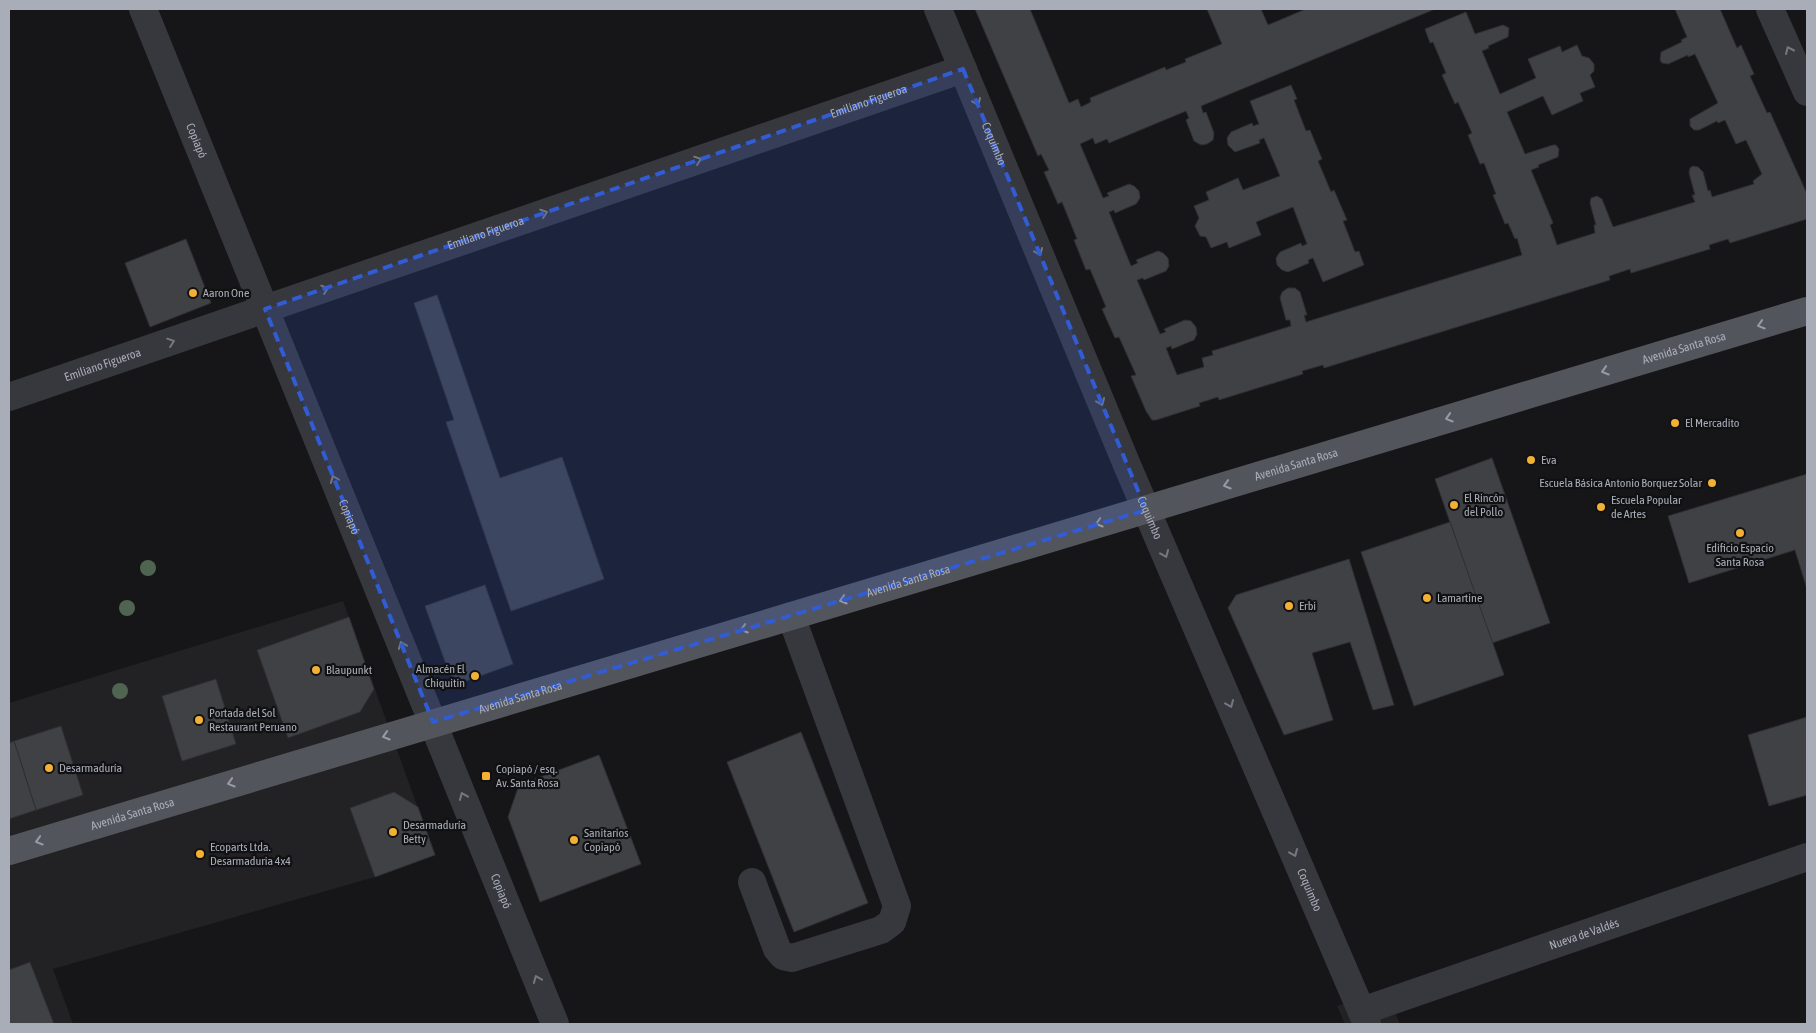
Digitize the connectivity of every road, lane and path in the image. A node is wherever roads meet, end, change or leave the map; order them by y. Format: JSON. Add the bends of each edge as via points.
{"nodes":[{"id":1,"x":143,"y":9,"type":"edge"},
{"id":2,"x":938,"y":9,"type":"edge"},
{"id":3,"x":1770,"y":9,"type":"edge"},
{"id":4,"x":963,"y":69,"type":"junction"},
{"id":5,"x":1807,"y":92,"type":"edge"},
{"id":6,"x":266,"y":310,"type":"junction"},
{"id":7,"x":1807,"y":310,"type":"edge"},
{"id":8,"x":9,"y":396,"type":"edge"},
{"id":9,"x":1146,"y":510,"type":"junction"},
{"id":10,"x":790,"y":616,"type":"junction"},
{"id":11,"x":433,"y":722,"type":"junction"},
{"id":12,"x":9,"y":851,"type":"edge"},
{"id":13,"x":1807,"y":857,"type":"edge"},
{"id":14,"x":752,"y":882,"type":"dead end"},
{"id":15,"x":1365,"y":1018,"type":"edge"},
{"id":16,"x":556,"y":1024,"type":"edge"}],
"edges":[{"from":1,"to":6,"type":"street","name":"Copiapó"},
{"from":2,"to":4,"type":"street","name":"Coquimbo"},
{"from":5,"to":3,"type":"street","one_way":true},
{"from":6,"to":4,"type":"street","name":"Emiliano Figueroa","one_way":true},
{"from":4,"to":9,"type":"street","name":"Coquimbo","one_way":true},
{"from":8,"to":6,"type":"street","name":"Emiliano Figueroa","one_way":true},
{"from":11,"to":6,"type":"street","name":"Copiapó","one_way":true},
{"from":7,"to":9,"type":"main road","name":"Avenida Santa Rosa","one_way":true},
{"from":9,"to":10,"type":"main road","name":"Avenida Santa Rosa","one_way":true},
{"from":9,"to":15,"type":"street","name":"Coquimbo","one_way":true},
{"from":10,"to":11,"type":"main road","name":"Avenida Santa Rosa","one_way":true},
{"from":10,"to":14,"type":"street","via":[[897,906],[892,922],[881,930],[792,958],[783,956],[777,949]]},
{"from":11,"to":12,"type":"main road","name":"Avenida Santa Rosa","one_way":true},
{"from":16,"to":11,"type":"street","name":"Copiapó","one_way":true},
{"from":13,"to":15,"type":"street","name":"Nueva de Valdés"}]}
